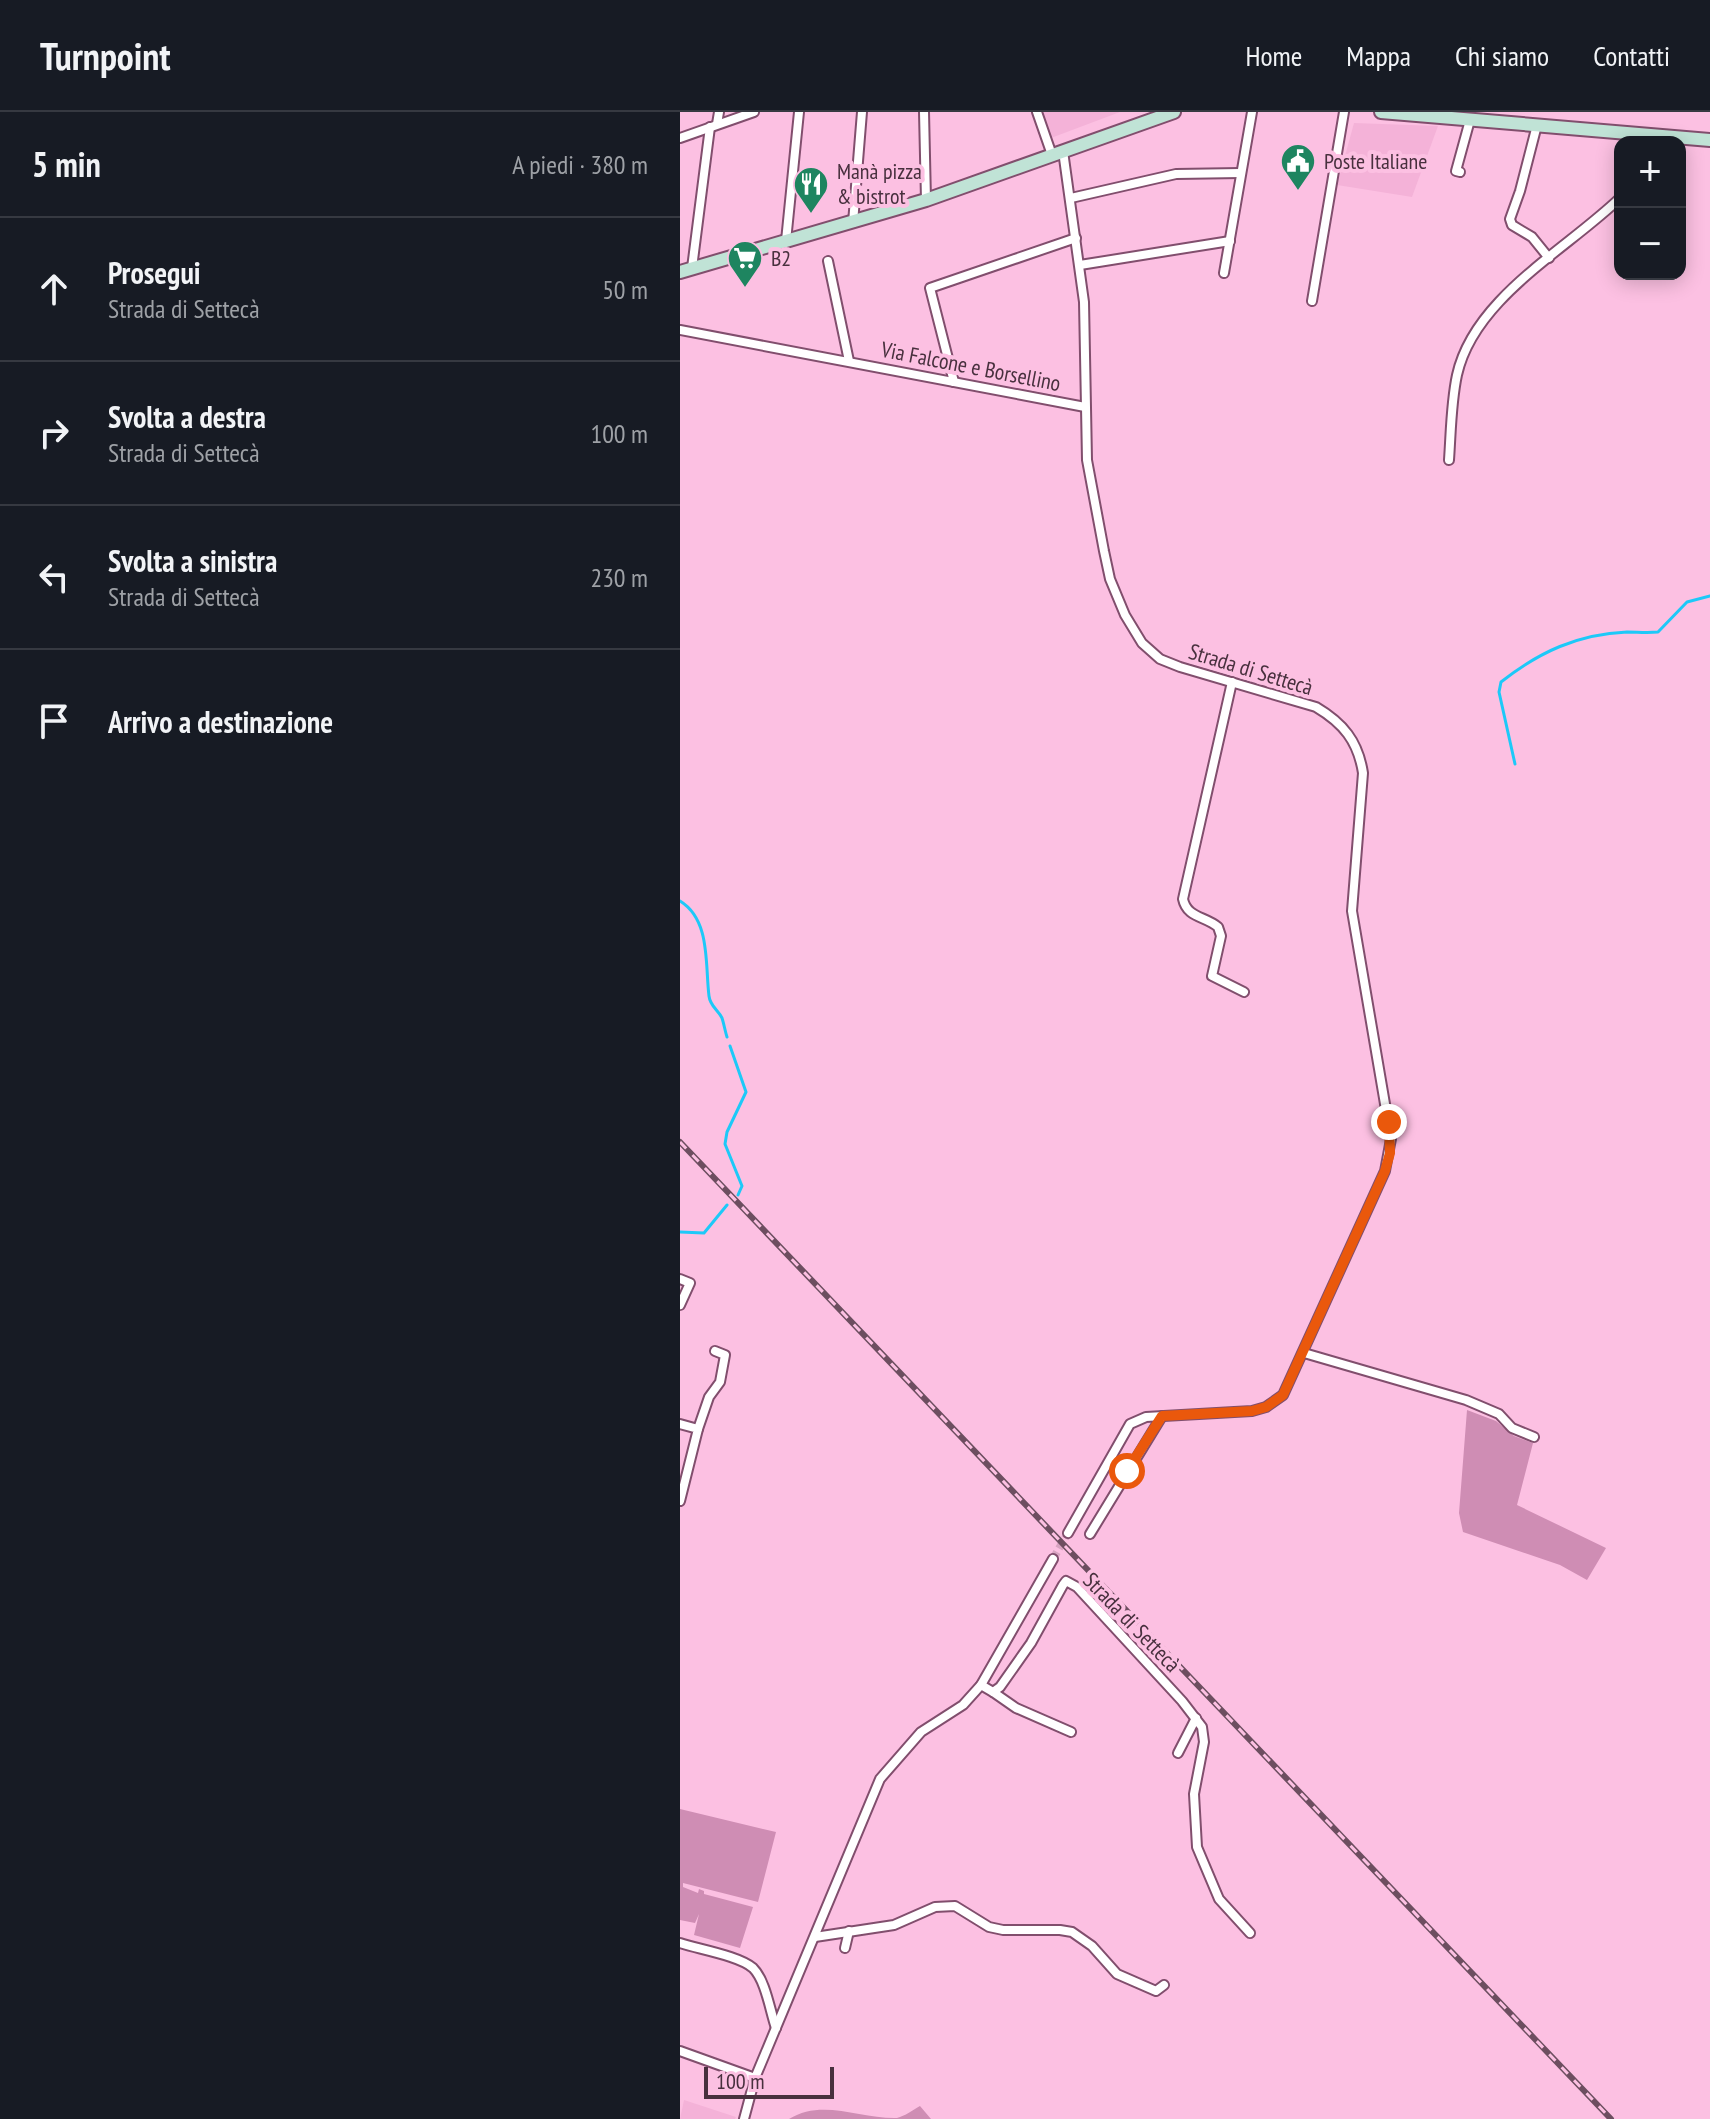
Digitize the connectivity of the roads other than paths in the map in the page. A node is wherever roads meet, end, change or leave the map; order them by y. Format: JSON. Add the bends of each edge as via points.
{"nodes":[{"id":1,"x":719,"y":112,"type":"edge"},
{"id":2,"x":754,"y":112,"type":"edge"},
{"id":3,"x":799,"y":112,"type":"edge"},
{"id":4,"x":862,"y":112,"type":"edge"},
{"id":5,"x":924,"y":112,"type":"edge"},
{"id":6,"x":1037,"y":112,"type":"edge"},
{"id":7,"x":1174,"y":112,"type":"edge"},
{"id":8,"x":1252,"y":112,"type":"edge"},
{"id":9,"x":1344,"y":112,"type":"edge"},
{"id":10,"x":1381,"y":112,"type":"edge"},
{"id":11,"x":1436,"y":114,"type":"edge"},
{"id":12,"x":1502,"y":117,"type":"edge"},
{"id":13,"x":1470,"y":120,"type":"junction"},
{"id":14,"x":1537,"y":125,"type":"junction"},
{"id":15,"x":714,"y":126,"type":"junction"},
{"id":16,"x":1627,"y":136,"type":"edge"},
{"id":17,"x":680,"y":138,"type":"edge"},
{"id":18,"x":1686,"y":140,"type":"edge"},
{"id":19,"x":1710,"y":140,"type":"edge"},
{"id":20,"x":1058,"y":153,"type":"junction"},
{"id":21,"x":1460,"y":172,"type":"dead end"},
{"id":22,"x":1241,"y":173,"type":"junction"},
{"id":23,"x":1071,"y":198,"type":"junction"},
{"id":24,"x":926,"y":200,"type":"junction"},
{"id":25,"x":1614,"y":204,"type":"edge"},
{"id":26,"x":853,"y":223,"type":"junction"},
{"id":27,"x":1076,"y":238,"type":"junction"},
{"id":28,"x":786,"y":241,"type":"junction"},
{"id":29,"x":1230,"y":241,"type":"junction"},
{"id":30,"x":1549,"y":258,"type":"junction"},
{"id":31,"x":828,"y":261,"type":"dead end"},
{"id":32,"x":1080,"y":265,"type":"junction"},
{"id":33,"x":686,"y":270,"type":"edge"},
{"id":34,"x":1224,"y":273,"type":"dead end"},
{"id":35,"x":1312,"y":301,"type":"dead end"},
{"id":36,"x":680,"y":330,"type":"edge"},
{"id":37,"x":849,"y":361,"type":"junction"},
{"id":38,"x":954,"y":382,"type":"junction"},
{"id":39,"x":1085,"y":407,"type":"junction"},
{"id":40,"x":1449,"y":460,"type":"dead end"},
{"id":41,"x":1232,"y":682,"type":"junction"},
{"id":42,"x":1244,"y":992,"type":"dead end"},
{"id":43,"x":680,"y":1279,"type":"edge"},
{"id":44,"x":680,"y":1305,"type":"edge"},
{"id":45,"x":715,"y":1351,"type":"dead end"},
{"id":46,"x":1304,"y":1353,"type":"junction"},
{"id":47,"x":1162,"y":1416,"type":"junction"},
{"id":48,"x":680,"y":1424,"type":"edge"},
{"id":49,"x":698,"y":1429,"type":"junction"},
{"id":50,"x":1534,"y":1437,"type":"dead end"},
{"id":51,"x":680,"y":1501,"type":"edge"},
{"id":52,"x":1068,"y":1533,"type":"tunnel mouth"},
{"id":53,"x":1090,"y":1534,"type":"dead end"},
{"id":54,"x":1053,"y":1559,"type":"tunnel mouth"},
{"id":55,"x":981,"y":1685,"type":"junction"},
{"id":56,"x":993,"y":1692,"type":"junction"},
{"id":57,"x":1196,"y":1718,"type":"junction"},
{"id":58,"x":1071,"y":1732,"type":"dead end"},
{"id":59,"x":1178,"y":1753,"type":"dead end"},
{"id":60,"x":849,"y":1931,"type":"junction"},
{"id":61,"x":1250,"y":1933,"type":"dead end"},
{"id":62,"x":815,"y":1937,"type":"junction"},
{"id":63,"x":680,"y":1943,"type":"edge"},
{"id":64,"x":845,"y":1948,"type":"dead end"},
{"id":65,"x":1164,"y":1985,"type":"dead end"},
{"id":66,"x":776,"y":2028,"type":"junction"},
{"id":67,"x":680,"y":2051,"type":"edge"},
{"id":68,"x":755,"y":2078,"type":"junction"},
{"id":69,"x":744,"y":2119,"type":"edge"}],
"edges":[{"from":1,"to":15,"type":"street"},
{"from":2,"to":15,"type":"street"},
{"from":3,"to":28,"type":"street"},
{"from":4,"to":26,"type":"street"},
{"from":5,"to":24,"type":"street"},
{"from":6,"to":20,"type":"street","name":"Strada di Settecà"},
{"from":7,"to":20,"type":"main road"},
{"from":8,"to":22,"type":"street"},
{"from":9,"to":35,"type":"street"},
{"from":10,"to":11,"type":"main road"},
{"from":11,"to":13,"type":"main road"},
{"from":12,"to":13,"type":"main road"},
{"from":12,"to":14,"type":"main road"},
{"from":13,"to":21,"type":"street","via":[[1456,171]]},
{"from":14,"to":16,"type":"main road"},
{"from":14,"to":30,"type":"street","via":[[1510,219]]},
{"from":15,"to":17,"type":"street"},
{"from":15,"to":33,"type":"street"},
{"from":18,"to":19,"type":"main road"},
{"from":20,"to":23,"type":"street","name":"Strada di Settecà"},
{"from":20,"to":24,"type":"main road"},
{"from":22,"to":23,"type":"street","via":[[1176,174]]},
{"from":22,"to":29,"type":"street"},
{"from":23,"to":27,"type":"street","name":"Strada di Settecà"},
{"from":24,"to":26,"type":"main road"},
{"from":25,"to":30,"type":"street"},
{"from":26,"to":28,"type":"main road"},
{"from":27,"to":32,"type":"street","name":"Strada di Settecà"},
{"from":27,"to":38,"type":"street","via":[[930,288]]},
{"from":28,"to":33,"type":"main road"},
{"from":29,"to":32,"type":"street"},
{"from":29,"to":34,"type":"street"},
{"from":30,"to":40,"type":"street","via":[[1489,312],[1467,346],[1458,373]]},
{"from":31,"to":37,"type":"street","name":"Via Falcone e Borsellino"},
{"from":32,"to":39,"type":"street","name":"Strada di Settecà"},
{"from":36,"to":37,"type":"street","name":"Via Falcone e Borsellino"},
{"from":37,"to":38,"type":"street","name":"Via Falcone e Borsellino"},
{"from":38,"to":39,"type":"street","name":"Via Falcone e Borsellino"},
{"from":39,"to":41,"type":"street","name":"Strada di Settecà","via":[[1090,484],[1110,579],[1125,615],[1142,643],[1160,659]]},
{"from":41,"to":42,"type":"street","via":[[1183,899],[1190,914],[1218,927],[1221,936],[1212,976]]},
{"from":41,"to":46,"type":"street","name":"Strada di Settecà","via":[[1331,716],[1355,742],[1363,773],[1352,911],[1386,1098],[1390,1153]]},
{"from":43,"to":44,"type":"street","via":[[690,1283]]},
{"from":45,"to":49,"type":"street","via":[[725,1355],[720,1382]]},
{"from":46,"to":47,"type":"street","name":"Strada di Settecà","via":[[1283,1395],[1266,1407]]},
{"from":46,"to":50,"type":"street","via":[[1466,1400]]},
{"from":47,"to":52,"type":"street","name":"Strada di Settecà","via":[[1130,1424]]},
{"from":47,"to":53,"type":"street"},
{"from":48,"to":49,"type":"street"},
{"from":49,"to":51,"type":"street"},
{"from":54,"to":55,"type":"street"},
{"from":55,"to":56,"type":"street"},
{"from":55,"to":62,"type":"street","via":[[963,1705],[921,1732],[880,1779]]},
{"from":56,"to":57,"type":"street","name":"Strada di Settecà","via":[[1018,1663],[1066,1581]]},
{"from":56,"to":58,"type":"street"},
{"from":57,"to":59,"type":"street"},
{"from":57,"to":61,"type":"street","via":[[1204,1742],[1194,1794],[1197,1847],[1219,1899]]},
{"from":60,"to":62,"type":"street"},
{"from":60,"to":64,"type":"street"},
{"from":60,"to":65,"type":"street","via":[[894,1925],[935,1907],[955,1906],[989,1927],[1072,1932],[1117,1974],[1149,1990]]},
{"from":62,"to":66,"type":"street"},
{"from":63,"to":66,"type":"street","via":[[753,1968]]},
{"from":66,"to":68,"type":"street"},
{"from":67,"to":68,"type":"street"},
{"from":68,"to":69,"type":"street"}]}
